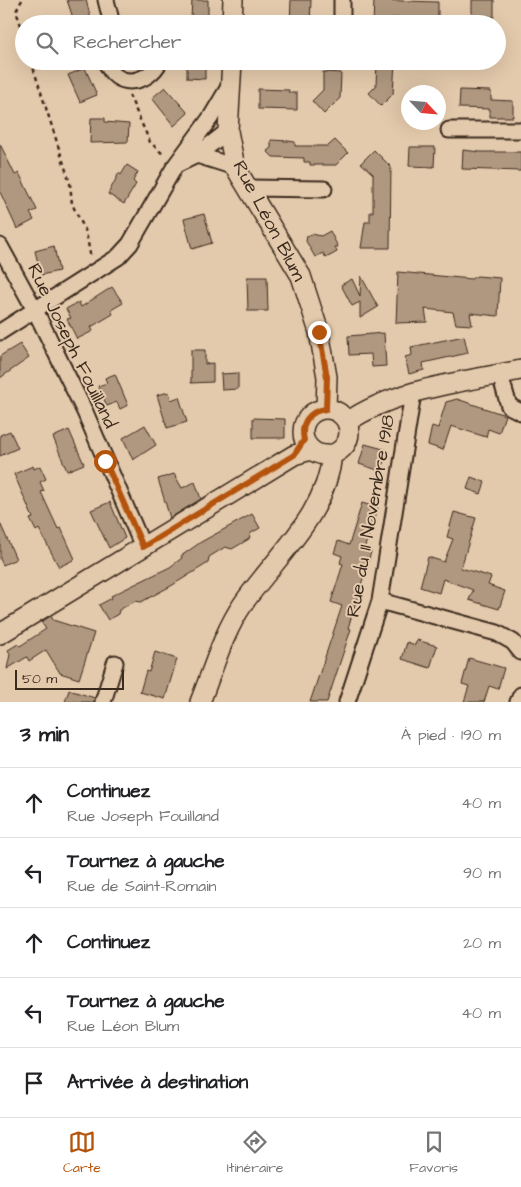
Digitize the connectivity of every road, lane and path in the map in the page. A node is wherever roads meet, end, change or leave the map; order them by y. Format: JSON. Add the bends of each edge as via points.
{"nodes":[{"id":1,"x":22,"y":0,"type":"edge"},
{"id":2,"x":106,"y":0,"type":"edge"},
{"id":3,"x":233,"y":0,"type":"edge"},
{"id":4,"x":342,"y":0,"type":"edge"},
{"id":5,"x":17,"y":15,"type":"edge"},
{"id":6,"x":110,"y":15,"type":"edge"},
{"id":7,"x":232,"y":15,"type":"edge"},
{"id":8,"x":342,"y":15,"type":"edge"},
{"id":9,"x":34,"y":70,"type":"edge"},
{"id":10,"x":111,"y":70,"type":"edge"},
{"id":11,"x":153,"y":70,"type":"edge"},
{"id":12,"x":232,"y":70,"type":"edge"},
{"id":13,"x":130,"y":81,"type":"junction"},
{"id":14,"x":231,"y":83,"type":"junction"},
{"id":15,"x":448,"y":130,"type":"dead end"},
{"id":16,"x":521,"y":130,"type":"edge"},
{"id":17,"x":228,"y":131,"type":"junction"},
{"id":18,"x":198,"y":155,"type":"junction"},
{"id":19,"x":174,"y":166,"type":"junction"},
{"id":20,"x":235,"y":168,"type":"junction"},
{"id":21,"x":247,"y":188,"type":"junction"},
{"id":22,"x":324,"y":189,"type":"dead end"},
{"id":23,"x":0,"y":246,"type":"edge"},
{"id":24,"x":102,"y":268,"type":"junction"},
{"id":25,"x":35,"y":310,"type":"junction"},
{"id":26,"x":0,"y":332,"type":"edge"},
{"id":27,"x":521,"y":370,"type":"edge"},
{"id":28,"x":500,"y":375,"type":"junction"},
{"id":29,"x":413,"y":393,"type":"junction"},
{"id":30,"x":326,"y":409,"type":"junction"},
{"id":31,"x":521,"y":412,"type":"edge"},
{"id":32,"x":347,"y":422,"type":"junction"},
{"id":33,"x":303,"y":449,"type":"junction"},
{"id":34,"x":332,"y":454,"type":"junction"},
{"id":35,"x":143,"y":547,"type":"junction"},
{"id":36,"x":380,"y":601,"type":"junction"},
{"id":37,"x":0,"y":634,"type":"edge"},
{"id":38,"x":521,"y":652,"type":"edge"},
{"id":39,"x":115,"y":663,"type":"dead end"},
{"id":40,"x":521,"y":695,"type":"edge"},
{"id":41,"x":103,"y":702,"type":"edge"},
{"id":42,"x":200,"y":702,"type":"edge"},
{"id":43,"x":347,"y":702,"type":"edge"},
{"id":44,"x":518,"y":702,"type":"edge"}],
"edges":[{"from":1,"to":5,"type":"path","via":[[16,11]]},
{"from":2,"to":6,"type":"street"},
{"from":3,"to":7,"type":"street"},
{"from":4,"to":8,"type":"street"},
{"from":9,"to":24,"type":"path","via":[[70,183],[72,204],[86,232],[89,257]]},
{"from":10,"to":13,"type":"street"},
{"from":11,"to":13,"type":"street","via":[[148,77]]},
{"from":12,"to":14,"type":"street","name":"Rue Léon Blum"},
{"from":13,"to":19,"type":"path","via":[[129,98],[150,142]]},
{"from":14,"to":17,"type":"street","name":"Rue Léon Blum"},
{"from":14,"to":19,"type":"street","via":[[211,117]]},
{"from":15,"to":16,"type":"street"},
{"from":17,"to":18,"type":"street"},
{"from":17,"to":20,"type":"street","name":"Rue Léon Blum"},
{"from":18,"to":19,"type":"street"},
{"from":18,"to":20,"type":"street"},
{"from":19,"to":24,"type":"street","via":[[130,244]]},
{"from":20,"to":21,"type":"street","name":"Rue Léon Blum"},
{"from":21,"to":22,"type":"street"},
{"from":21,"to":30,"type":"street","name":"Rue Léon Blum","via":[[300,276],[319,332],[327,377]]},
{"from":23,"to":25,"type":"street","name":"Rue Joseph Fouilland"},
{"from":24,"to":25,"type":"street"},
{"from":25,"to":26,"type":"street"},
{"from":25,"to":35,"type":"street","name":"Rue Joseph Fouilland","via":[[86,412]]},
{"from":27,"to":28,"type":"street"},
{"from":28,"to":29,"type":"street"},
{"from":28,"to":31,"type":"street","via":[[509,406]]},
{"from":29,"to":32,"type":"street","via":[[364,411]]},
{"from":29,"to":36,"type":"street","name":"Rue du 11 Novembre 1918"},
{"from":30,"to":32,"type":"street","via":[[339,413]]},
{"from":30,"to":33,"type":"street","via":[[306,418],[302,433]]},
{"from":32,"to":34,"type":"street","via":[[348,439]]},
{"from":33,"to":34,"type":"street"},
{"from":33,"to":35,"type":"street"},
{"from":34,"to":42,"type":"street","via":[[330,472],[318,501],[296,538],[243,605]]},
{"from":35,"to":37,"type":"street"},
{"from":36,"to":38,"type":"street","via":[[497,633],[514,642]]},
{"from":36,"to":43,"type":"street","name":"Rue du 11 Novembre 1918"},
{"from":39,"to":41,"type":"street"},
{"from":40,"to":44,"type":"street"}]}
